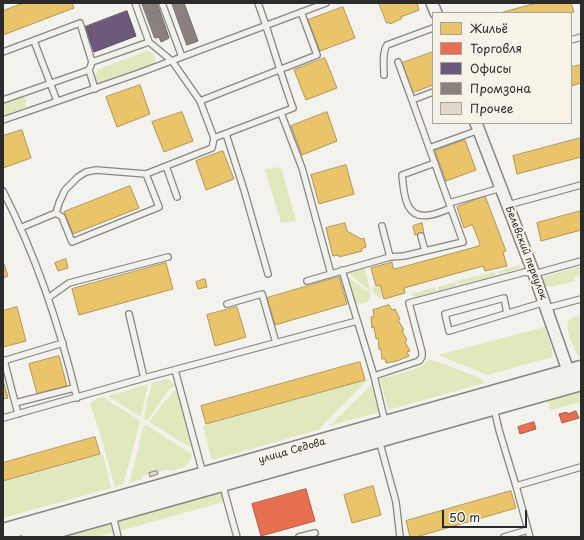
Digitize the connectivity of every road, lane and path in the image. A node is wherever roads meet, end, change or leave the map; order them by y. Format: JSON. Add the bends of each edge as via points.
{"nodes":[{"id":1,"x":135,"y":3,"type":"edge"},
{"id":2,"x":162,"y":3,"type":"edge"},
{"id":3,"x":258,"y":3,"type":"edge"},
{"id":4,"x":326,"y":3,"type":"edge"},
{"id":5,"x":301,"y":12,"type":"junction"},
{"id":6,"x":266,"y":25,"type":"junction"},
{"id":7,"x":432,"y":28,"type":"edge"},
{"id":8,"x":34,"y":41,"type":"junction"},
{"id":9,"x":149,"y":42,"type":"junction"},
{"id":10,"x":3,"y":52,"type":"edge"},
{"id":11,"x":182,"y":57,"type":"junction"},
{"id":12,"x":172,"y":61,"type":"junction"},
{"id":13,"x":92,"y":62,"type":"junction"},
{"id":14,"x":398,"y":62,"type":"dead end"},
{"id":15,"x":89,"y":70,"type":"junction"},
{"id":16,"x":279,"y":71,"type":"junction"},
{"id":17,"x":384,"y":75,"type":"dead end"},
{"id":18,"x":51,"y":83,"type":"junction"},
{"id":19,"x":95,"y":88,"type":"junction"},
{"id":20,"x":432,"y":92,"type":"edge"},
{"id":21,"x":3,"y":100,"type":"edge"},
{"id":22,"x":57,"y":100,"type":"junction"},
{"id":23,"x":412,"y":100,"type":"junction"},
{"id":24,"x":200,"y":101,"type":"junction"},
{"id":25,"x":281,"y":113,"type":"junction"},
{"id":26,"x":3,"y":120,"type":"edge"},
{"id":27,"x":478,"y":127,"type":"edge"},
{"id":28,"x":226,"y":134,"type":"junction"},
{"id":29,"x":214,"y":138,"type":"junction"},
{"id":30,"x":428,"y":148,"type":"junction"},
{"id":31,"x":435,"y":163,"type":"junction"},
{"id":32,"x":166,"y":166,"type":"junction"},
{"id":33,"x":146,"y":174,"type":"junction"},
{"id":34,"x":581,"y":184,"type":"edge"},
{"id":35,"x":501,"y":188,"type":"junction"},
{"id":36,"x":3,"y":190,"type":"edge"},
{"id":37,"x":177,"y":197,"type":"dead end"},
{"id":38,"x":508,"y":204,"type":"junction"},
{"id":39,"x":450,"y":206,"type":"junction"},
{"id":40,"x":56,"y":213,"type":"junction"},
{"id":41,"x":382,"y":226,"type":"dead end"},
{"id":42,"x":20,"y":228,"type":"junction"},
{"id":43,"x":421,"y":236,"type":"dead end"},
{"id":44,"x":425,"y":251,"type":"junction"},
{"id":45,"x":168,"y":257,"type":"dead end"},
{"id":46,"x":390,"y":257,"type":"junction"},
{"id":47,"x":581,"y":261,"type":"edge"},
{"id":48,"x":342,"y":270,"type":"junction"},
{"id":49,"x":268,"y":274,"type":"dead end"},
{"id":50,"x":331,"y":274,"type":"junction"},
{"id":51,"x":534,"y":274,"type":"junction"},
{"id":52,"x":307,"y":281,"type":"dead end"},
{"id":53,"x":48,"y":298,"type":"junction"},
{"id":54,"x":581,"y":299,"type":"edge"},
{"id":55,"x":227,"y":304,"type":"dead end"},
{"id":56,"x":546,"y":305,"type":"junction"},
{"id":57,"x":507,"y":313,"type":"junction"},
{"id":58,"x":129,"y":314,"type":"dead end"},
{"id":59,"x":357,"y":321,"type":"junction"},
{"id":60,"x":63,"y":343,"type":"junction"},
{"id":61,"x":276,"y":343,"type":"junction"},
{"id":62,"x":4,"y":360,"type":"edge"},
{"id":63,"x":175,"y":370,"type":"junction"},
{"id":64,"x":374,"y":376,"type":"junction"},
{"id":65,"x":576,"y":377,"type":"edge"},
{"id":66,"x":144,"y":378,"type":"junction"},
{"id":67,"x":74,"y":388,"type":"junction"},
{"id":68,"x":77,"y":398,"type":"junction"},
{"id":69,"x":492,"y":401,"type":"junction"},
{"id":70,"x":16,"y":403,"type":"junction"},
{"id":71,"x":18,"y":414,"type":"junction"},
{"id":72,"x":3,"y":418,"type":"edge"},
{"id":73,"x":382,"y":431,"type":"junction"},
{"id":74,"x":581,"y":467,"type":"edge"},
{"id":75,"x":213,"y":479,"type":"junction"},
{"id":76,"x":516,"y":486,"type":"junction"},
{"id":77,"x":111,"y":508,"type":"junction"},
{"id":78,"x":528,"y":530,"type":"junction"},
{"id":79,"x":3,"y":532,"type":"edge"},
{"id":80,"x":315,"y":532,"type":"dead end"},
{"id":81,"x":30,"y":537,"type":"edge"},
{"id":82,"x":118,"y":537,"type":"edge"},
{"id":83,"x":237,"y":537,"type":"edge"},
{"id":84,"x":299,"y":537,"type":"edge"},
{"id":85,"x":400,"y":537,"type":"edge"},
{"id":86,"x":504,"y":537,"type":"edge"},
{"id":87,"x":530,"y":537,"type":"edge"}],
"edges":[{"from":1,"to":9,"type":"lane"},
{"from":2,"to":11,"type":"lane"},
{"from":3,"to":6,"type":"lane"},
{"from":4,"to":5,"type":"lane"},
{"from":5,"to":6,"type":"lane"},
{"from":5,"to":16,"type":"lane","via":[[317,55]]},
{"from":6,"to":11,"type":"lane"},
{"from":6,"to":16,"type":"lane"},
{"from":7,"to":17,"type":"lane","via":[[387,45],[384,53]]},
{"from":8,"to":10,"type":"lane"},
{"from":8,"to":13,"type":"lane","via":[[80,23]]},
{"from":8,"to":18,"type":"lane"},
{"from":9,"to":12,"type":"lane"},
{"from":9,"to":13,"type":"lane"},
{"from":11,"to":12,"type":"lane"},
{"from":12,"to":19,"type":"lane"},
{"from":12,"to":24,"type":"lane"},
{"from":13,"to":15,"type":"lane"},
{"from":14,"to":23,"type":"lane"},
{"from":15,"to":18,"type":"lane"},
{"from":15,"to":19,"type":"lane"},
{"from":16,"to":24,"type":"lane"},
{"from":16,"to":25,"type":"lane","via":[[293,108]]},
{"from":18,"to":21,"type":"lane"},
{"from":18,"to":22,"type":"lane"},
{"from":19,"to":22,"type":"lane"},
{"from":20,"to":23,"type":"lane"},
{"from":22,"to":26,"type":"lane"},
{"from":23,"to":30,"type":"lane"},
{"from":24,"to":29,"type":"lane"},
{"from":25,"to":28,"type":"lane"},
{"from":25,"to":50,"type":"lane","via":[[302,168]]},
{"from":27,"to":30,"type":"lane"},
{"from":27,"to":35,"type":"street","name":"Белевский переулок"},
{"from":28,"to":29,"type":"lane"},
{"from":28,"to":49,"type":"lane"},
{"from":29,"to":32,"type":"lane","via":[[212,148]]},
{"from":30,"to":31,"type":"lane"},
{"from":31,"to":39,"type":"lane"},
{"from":31,"to":39,"type":"lane","via":[[402,175],[406,204],[411,211],[423,216]]},
{"from":32,"to":33,"type":"lane"},
{"from":32,"to":37,"type":"lane"},
{"from":33,"to":40,"type":"lane","via":[[96,170],[86,172],[68,186]]},
{"from":33,"to":40,"type":"lane","via":[[159,207],[72,242],[62,217]]},
{"from":34,"to":38,"type":"lane"},
{"from":35,"to":38,"type":"street","name":"Белевский переулок"},
{"from":35,"to":39,"type":"lane"},
{"from":36,"to":42,"type":"lane"},
{"from":38,"to":51,"type":"street","name":"Белевский переулок"},
{"from":39,"to":44,"type":"lane","via":[[463,242]]},
{"from":40,"to":42,"type":"lane"},
{"from":41,"to":46,"type":"lane"},
{"from":42,"to":53,"type":"lane"},
{"from":43,"to":44,"type":"lane"},
{"from":44,"to":46,"type":"lane"},
{"from":45,"to":53,"type":"lane","via":[[69,283]]},
{"from":46,"to":48,"type":"lane"},
{"from":47,"to":51,"type":"lane"},
{"from":48,"to":50,"type":"lane"},
{"from":48,"to":59,"type":"lane"},
{"from":50,"to":52,"type":"lane"},
{"from":51,"to":56,"type":"street","name":"Белевский переулок"},
{"from":51,"to":64,"type":"lane","via":[[524,272],[409,303],[422,357],[419,361]]},
{"from":53,"to":60,"type":"lane"},
{"from":54,"to":56,"type":"lane"},
{"from":55,"to":61,"type":"lane","via":[[262,294]]},
{"from":56,"to":57,"type":"lane"},
{"from":56,"to":65,"type":"street","name":"Белевский переулок"},
{"from":57,"to":57,"type":"lane","via":[[449,331],[445,314],[504,298]]},
{"from":58,"to":66,"type":"lane"},
{"from":59,"to":61,"type":"lane"},
{"from":59,"to":64,"type":"lane"},
{"from":60,"to":62,"type":"lane"},
{"from":60,"to":67,"type":"lane"},
{"from":61,"to":63,"type":"lane"},
{"from":62,"to":70,"type":"lane"},
{"from":63,"to":66,"type":"lane"},
{"from":63,"to":75,"type":"lane"},
{"from":64,"to":73,"type":"lane"},
{"from":65,"to":69,"type":"main road","name":"улица Седова"},
{"from":66,"to":68,"type":"lane"},
{"from":67,"to":68,"type":"lane"},
{"from":67,"to":70,"type":"lane"},
{"from":68,"to":71,"type":"lane"},
{"from":69,"to":73,"type":"main road","name":"улица Седова"},
{"from":69,"to":76,"type":"lane"},
{"from":70,"to":71,"type":"lane"},
{"from":71,"to":72,"type":"lane"},
{"from":73,"to":75,"type":"main road","name":"улица Седова"},
{"from":73,"to":85,"type":"lane"},
{"from":74,"to":76,"type":"lane"},
{"from":75,"to":77,"type":"main road","name":"улица Седова"},
{"from":75,"to":83,"type":"lane"},
{"from":76,"to":78,"type":"lane"},
{"from":77,"to":79,"type":"main road","name":"улица Седова"},
{"from":77,"to":81,"type":"main road","name":"улица Седова"},
{"from":77,"to":82,"type":"lane"},
{"from":78,"to":86,"type":"lane"},
{"from":78,"to":87,"type":"lane"},
{"from":80,"to":84,"type":"lane"}]}
